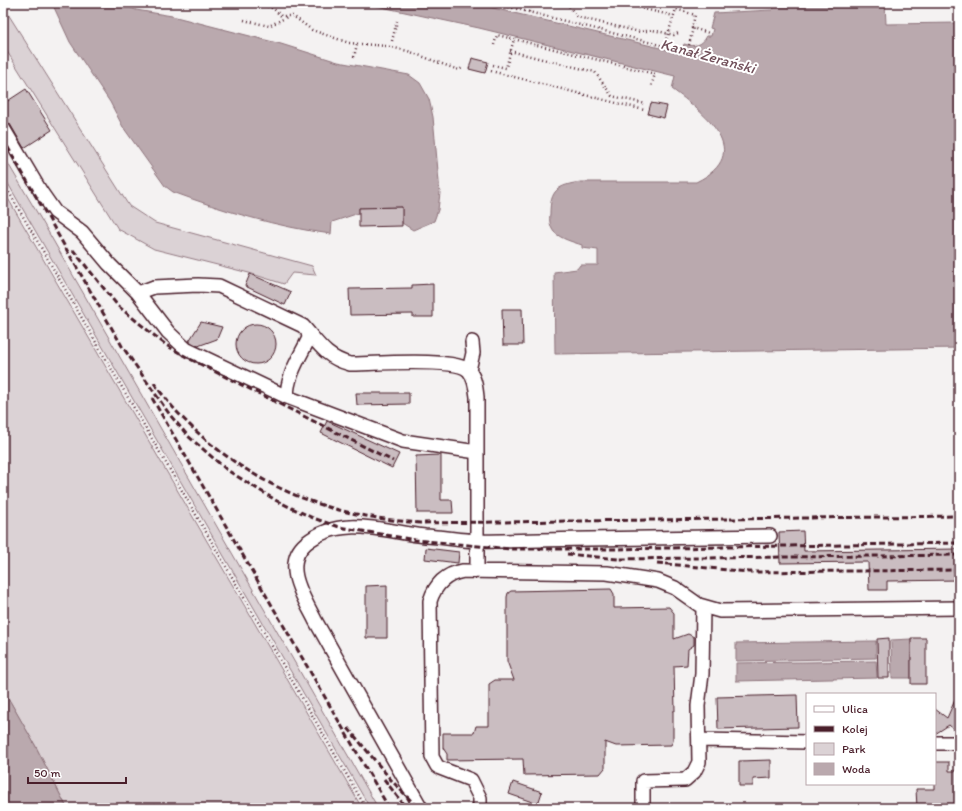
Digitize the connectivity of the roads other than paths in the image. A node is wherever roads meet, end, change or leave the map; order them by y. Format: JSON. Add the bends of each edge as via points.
{"nodes":[{"id":1,"x":3,"y":128,"type":"edge"},
{"id":2,"x":138,"y":293,"type":"junction"},
{"id":3,"x":308,"y":332,"type":"junction"},
{"id":4,"x":472,"y":342,"type":"dead end"},
{"id":5,"x":469,"y":370,"type":"junction"},
{"id":6,"x":287,"y":396,"type":"junction"},
{"id":7,"x":477,"y":452,"type":"junction"},
{"id":8,"x":770,"y":536,"type":"dead end"},
{"id":9,"x":476,"y":540,"type":"junction"},
{"id":10,"x":477,"y":571,"type":"junction"},
{"id":11,"x":703,"y":607,"type":"junction"},
{"id":12,"x":959,"y":608,"type":"edge"},
{"id":13,"x":700,"y":740,"type":"junction"},
{"id":14,"x":806,"y":742,"type":"edge"},
{"id":15,"x":936,"y":743,"type":"edge"},
{"id":16,"x":959,"y":743,"type":"edge"},
{"id":17,"x":421,"y":808,"type":"edge"},
{"id":18,"x":480,"y":808,"type":"edge"},
{"id":19,"x":643,"y":808,"type":"edge"}],
"edges":[{"from":1,"to":2,"type":"lane","via":[[41,192],[56,212],[82,232]]},
{"from":2,"to":3,"type":"lane","via":[[154,287],[198,284],[219,286],[293,320]]},
{"from":2,"to":6,"type":"lane","via":[[168,332],[186,349]]},
{"from":3,"to":5,"type":"lane","via":[[327,354],[350,364],[443,362]]},
{"from":3,"to":6,"type":"lane","via":[[309,338],[290,375]]},
{"from":4,"to":5,"type":"lane","via":[[473,353]]},
{"from":5,"to":7,"type":"lane","via":[[475,381],[477,397]]},
{"from":6,"to":7,"type":"lane","via":[[403,442]]},
{"from":7,"to":9,"type":"lane"},
{"from":8,"to":9,"type":"lane"},
{"from":9,"to":10,"type":"lane"},
{"from":9,"to":17,"type":"lane","via":[[405,534],[358,526],[343,527],[321,534],[306,543],[295,560],[295,573],[315,620]]},
{"from":10,"to":11,"type":"lane","via":[[607,573],[658,581],[675,588]]},
{"from":10,"to":18,"type":"lane","via":[[455,572],[437,585],[430,601],[429,615],[432,757],[436,766],[471,780],[480,798]]},
{"from":11,"to":12,"type":"lane","via":[[720,611]]},
{"from":11,"to":13,"type":"lane","via":[[702,674],[698,706]]},
{"from":13,"to":14,"type":"lane"},
{"from":13,"to":19,"type":"lane","via":[[700,762],[685,780],[643,781]]},
{"from":15,"to":16,"type":"lane"}]}
